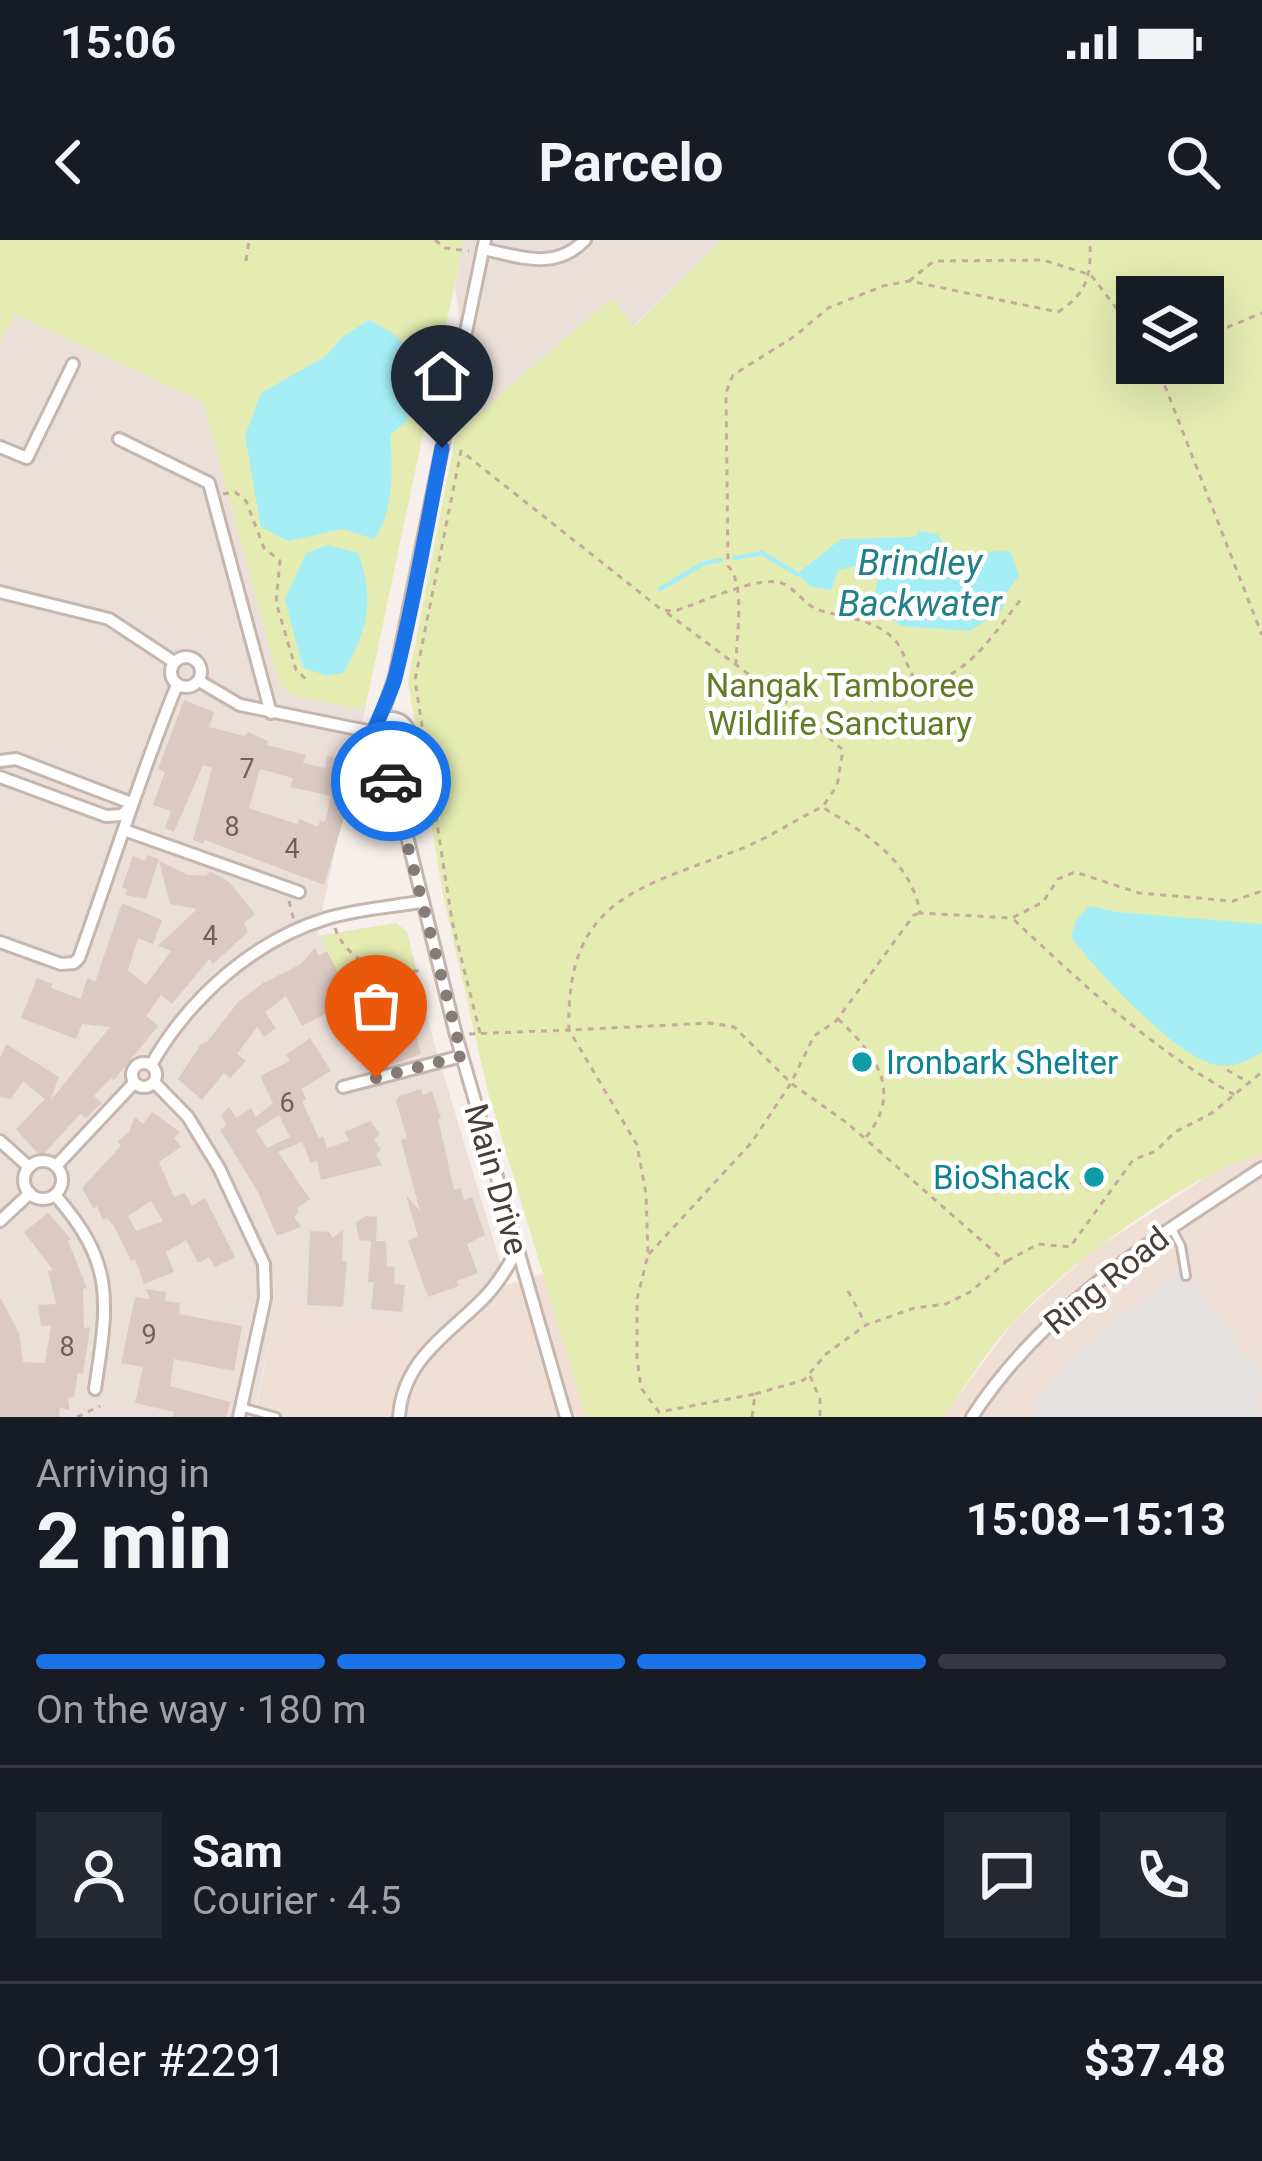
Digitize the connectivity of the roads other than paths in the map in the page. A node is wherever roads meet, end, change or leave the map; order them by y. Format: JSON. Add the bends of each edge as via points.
{"nodes":[{"id":1,"x":585,"y":240,"type":"edge"},
{"id":2,"x":484,"y":245,"type":"edge"},
{"id":3,"x":73,"y":364,"type":"dead end"},
{"id":4,"x":119,"y":439,"type":"dead end"},
{"id":5,"x":0,"y":447,"type":"edge"},
{"id":6,"x":0,"y":592,"type":"edge"},
{"id":7,"x":174,"y":662,"type":"junction"},
{"id":8,"x":395,"y":676,"type":"junction"},
{"id":9,"x":199,"y":680,"type":"junction"},
{"id":10,"x":177,"y":685,"type":"junction"},
{"id":11,"x":271,"y":713,"type":"junction"},
{"id":12,"x":400,"y":719,"type":"junction"},
{"id":13,"x":376,"y":726,"type":"junction"},
{"id":14,"x":404,"y":752,"type":"junction"},
{"id":15,"x":382,"y":754,"type":"junction"},
{"id":16,"x":0,"y":761,"type":"edge"},
{"id":17,"x":0,"y":777,"type":"edge"},
{"id":18,"x":398,"y":800,"type":"junction"},
{"id":19,"x":129,"y":806,"type":"junction"},
{"id":20,"x":124,"y":830,"type":"junction"},
{"id":21,"x":295,"y":891,"type":"road end"},
{"id":22,"x":420,"y":902,"type":"junction"},
{"id":23,"x":0,"y":942,"type":"edge"},
{"id":24,"x":462,"y":1056,"type":"junction"},
{"id":25,"x":151,"y":1065,"type":"junction"},
{"id":26,"x":154,"y":1082,"type":"junction"},
{"id":27,"x":134,"y":1083,"type":"junction"},
{"id":28,"x":343,"y":1087,"type":"dead end"},
{"id":29,"x":0,"y":1141,"type":"edge"},
{"id":30,"x":56,"y":1166,"type":"junction"},
{"id":31,"x":29,"y":1167,"type":"junction"},
{"id":32,"x":1262,"y":1168,"type":"edge"},
{"id":33,"x":29,"y":1193,"type":"junction"},
{"id":34,"x":55,"y":1195,"type":"junction"},
{"id":35,"x":0,"y":1221,"type":"edge"},
{"id":36,"x":1171,"y":1227,"type":"junction"},
{"id":37,"x":517,"y":1250,"type":"junction"},
{"id":38,"x":1186,"y":1276,"type":"dead end"},
{"id":39,"x":95,"y":1389,"type":"dead end"},
{"id":40,"x":240,"y":1412,"type":"edge"},
{"id":41,"x":276,"y":1417,"type":"edge"},
{"id":42,"x":399,"y":1417,"type":"edge"},
{"id":43,"x":566,"y":1417,"type":"edge"},
{"id":44,"x":972,"y":1417,"type":"edge"}],
"edges":[{"from":1,"to":2,"type":"street","via":[[555,260]]},
{"from":2,"to":8,"type":"street"},
{"from":3,"to":5,"type":"street","via":[[27,458]]},
{"from":4,"to":11,"type":"street","via":[[209,483]]},
{"from":6,"to":7,"type":"street","via":[[109,619]]},
{"from":7,"to":9,"type":"street","via":[[194,659]]},
{"from":7,"to":10,"type":"street"},
{"from":8,"to":12,"type":"street"},
{"from":8,"to":13,"type":"street"},
{"from":9,"to":10,"type":"street"},
{"from":9,"to":11,"type":"street"},
{"from":10,"to":19,"type":"street"},
{"from":11,"to":13,"type":"street"},
{"from":12,"to":13,"type":"street"},
{"from":12,"to":14,"type":"street","via":[[411,734]]},
{"from":13,"to":15,"type":"street","via":[[373,744]]},
{"from":14,"to":15,"type":"street"},
{"from":14,"to":18,"type":"street","name":"Main Drive"},
{"from":15,"to":18,"type":"street","name":"Main Drive"},
{"from":16,"to":19,"type":"street","via":[[16,759]]},
{"from":17,"to":19,"type":"street","via":[[106,816]]},
{"from":18,"to":22,"type":"street","name":"Main Drive"},
{"from":19,"to":20,"type":"street"},
{"from":20,"to":21,"type":"street"},
{"from":20,"to":23,"type":"street","via":[[74,963]]},
{"from":22,"to":24,"type":"street","name":"Main Drive"},
{"from":22,"to":25,"type":"street","via":[[296,928],[229,971]]},
{"from":24,"to":28,"type":"street"},
{"from":24,"to":37,"type":"street","name":"Main Drive"},
{"from":25,"to":26,"type":"street"},
{"from":25,"to":27,"type":"street","via":[[136,1067]]},
{"from":26,"to":27,"type":"street"},
{"from":26,"to":40,"type":"street","via":[[188,1117],[219,1168],[264,1264],[265,1298]]},
{"from":27,"to":30,"type":"street"},
{"from":29,"to":31,"type":"street"},
{"from":30,"to":31,"type":"street"},
{"from":30,"to":34,"type":"street"},
{"from":31,"to":33,"type":"street"},
{"from":32,"to":36,"type":"street","name":"Ring Road"},
{"from":33,"to":34,"type":"street"},
{"from":33,"to":35,"type":"street"},
{"from":34,"to":39,"type":"street","via":[[99,1261],[105,1320]]},
{"from":36,"to":38,"type":"lane"},
{"from":36,"to":44,"type":"street","name":"Ring Road","via":[[1052,1321]]},
{"from":37,"to":42,"type":"street","via":[[484,1298],[421,1356]]},
{"from":37,"to":43,"type":"street","name":"Main Drive"},
{"from":40,"to":41,"type":"lane"}]}
